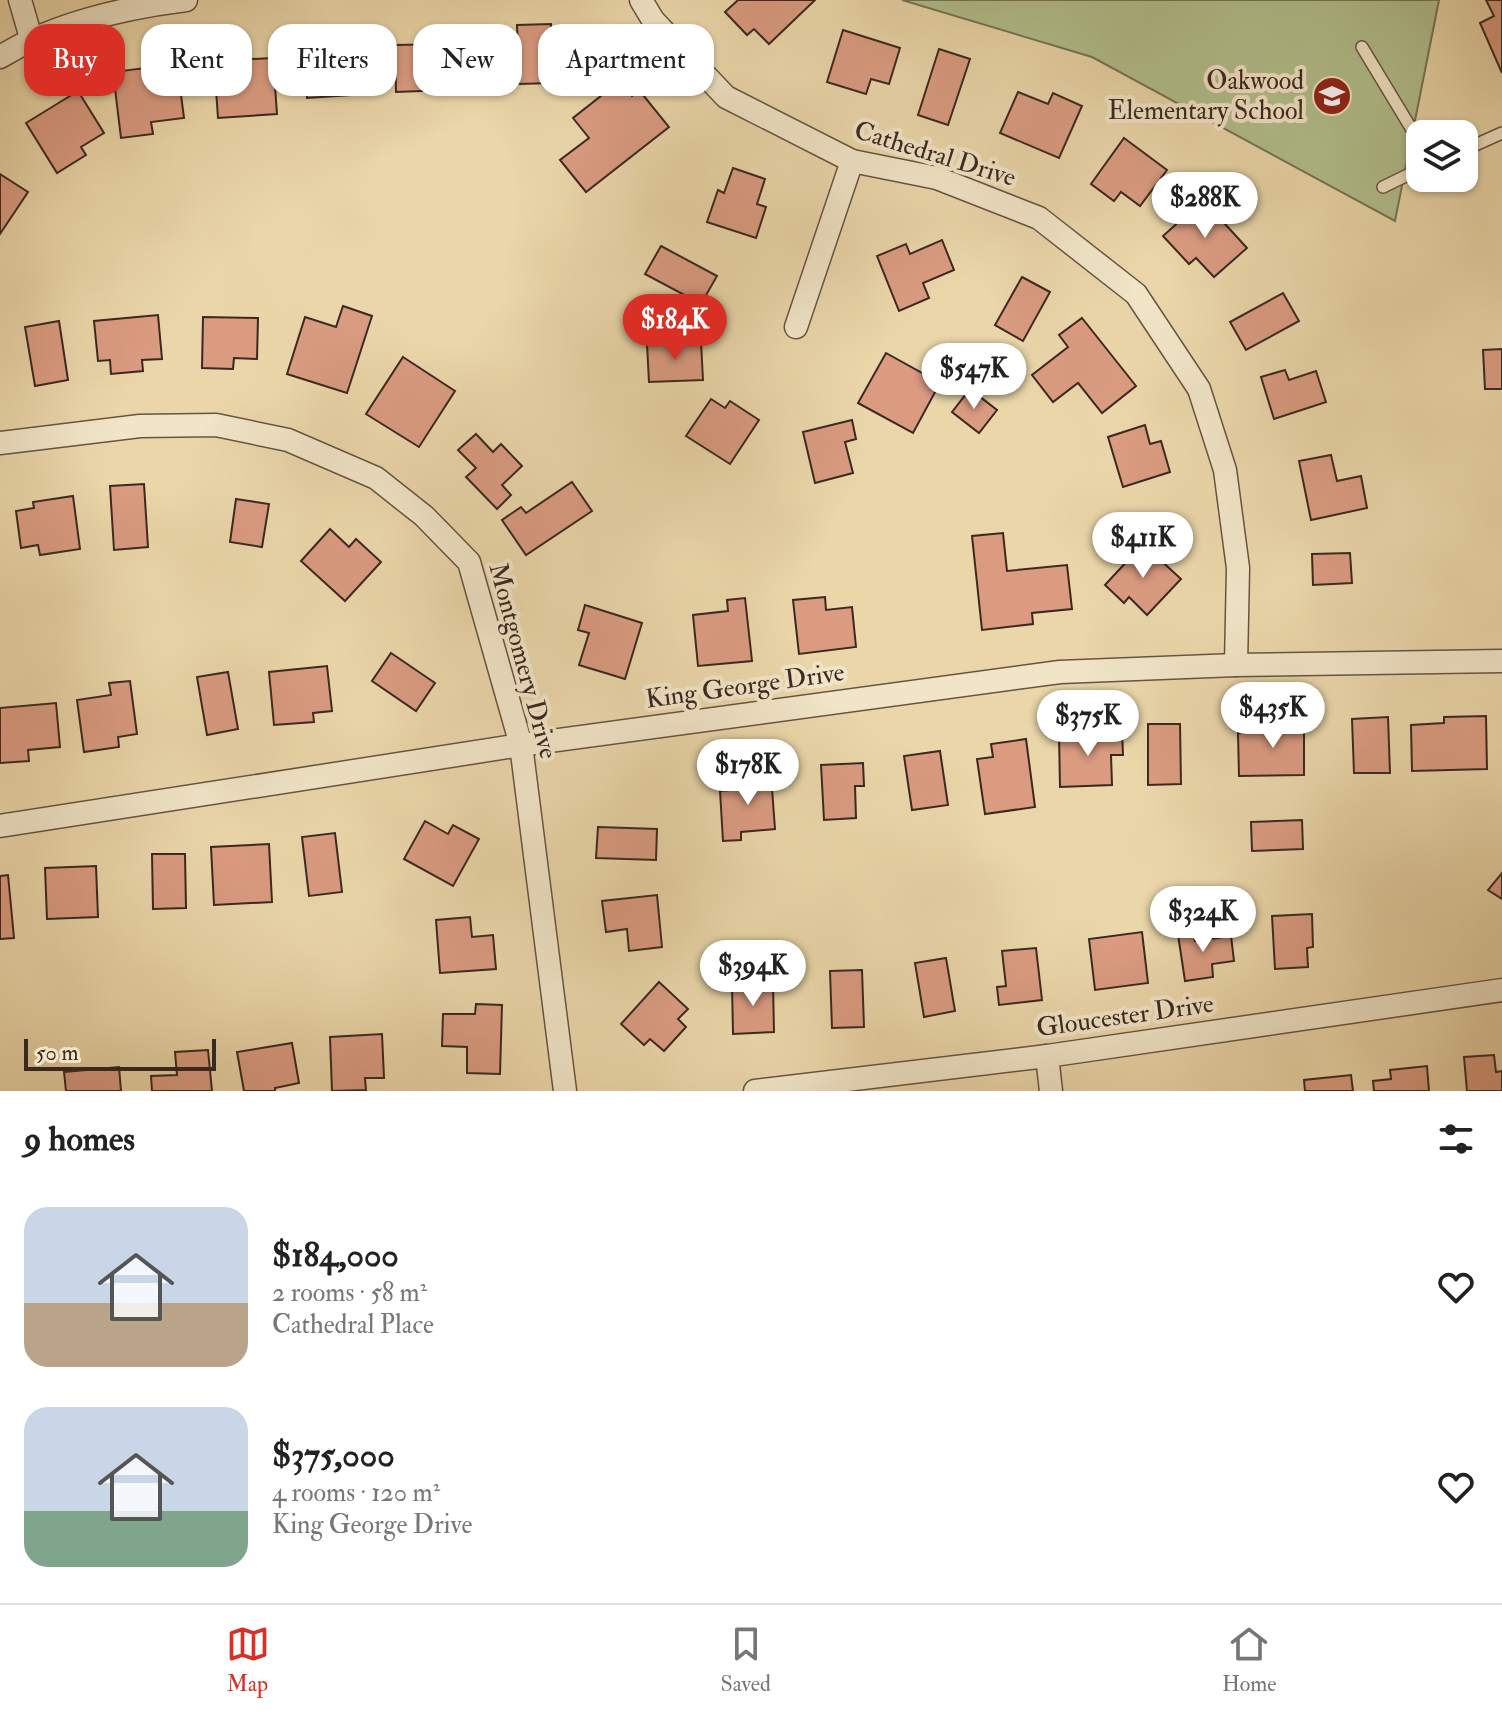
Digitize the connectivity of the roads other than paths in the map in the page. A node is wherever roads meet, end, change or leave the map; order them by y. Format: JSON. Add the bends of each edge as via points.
{"nodes":[{"id":1,"x":20,"y":0,"type":"edge"},
{"id":2,"x":186,"y":0,"type":"edge"},
{"id":3,"x":641,"y":0,"type":"edge"},
{"id":4,"x":27,"y":24,"type":"edge"},
{"id":5,"x":77,"y":24,"type":"edge"},
{"id":6,"x":24,"y":42,"type":"edge"},
{"id":7,"x":1362,"y":47,"type":"dead end"},
{"id":8,"x":0,"y":57,"type":"edge"},
{"id":9,"x":1406,"y":120,"type":"edge"},
{"id":10,"x":1502,"y":133,"type":"edge"},
{"id":11,"x":1478,"y":144,"type":"edge"},
{"id":12,"x":852,"y":161,"type":"junction"},
{"id":13,"x":1406,"y":176,"type":"edge"},
{"id":14,"x":1383,"y":187,"type":"dead end"},
{"id":15,"x":796,"y":327,"type":"dead end"},
{"id":16,"x":0,"y":443,"type":"edge"},
{"id":17,"x":1502,"y":661,"type":"edge"},
{"id":18,"x":1236,"y":665,"type":"junction"},
{"id":19,"x":521,"y":745,"type":"junction"},
{"id":20,"x":0,"y":826,"type":"edge"},
{"id":21,"x":1502,"y":990,"type":"edge"},
{"id":22,"x":1047,"y":1056,"type":"junction"},
{"id":23,"x":565,"y":1091,"type":"edge"},
{"id":24,"x":755,"y":1091,"type":"edge"},
{"id":25,"x":1051,"y":1091,"type":"edge"}],
"edges":[{"from":1,"to":4,"type":"street"},
{"from":2,"to":5,"type":"street","via":[[136,6]]},
{"from":3,"to":12,"type":"street","name":"Cathedral Drive","via":[[653,20],[726,97]]},
{"from":6,"to":8,"type":"street"},
{"from":7,"to":9,"type":"lane"},
{"from":10,"to":11,"type":"lane"},
{"from":12,"to":15,"type":"street"},
{"from":12,"to":18,"type":"street","name":"Cathedral Drive","via":[[937,178],[1039,218],[1136,294],[1199,389],[1225,470],[1238,568]]},
{"from":13,"to":14,"type":"lane"},
{"from":16,"to":19,"type":"street","name":"Montgomery Drive","via":[[140,426],[216,425],[288,440],[376,478],[469,562]]},
{"from":17,"to":18,"type":"street","name":"King George Drive"},
{"from":18,"to":19,"type":"street","name":"King George Drive","via":[[1060,672]]},
{"from":19,"to":20,"type":"street","name":"King George Drive"},
{"from":19,"to":23,"type":"street","name":"Montgomery Drive"},
{"from":21,"to":22,"type":"street","name":"Gloucester Drive"},
{"from":22,"to":24,"type":"street","name":"Gloucester Drive"},
{"from":22,"to":25,"type":"street"}]}
